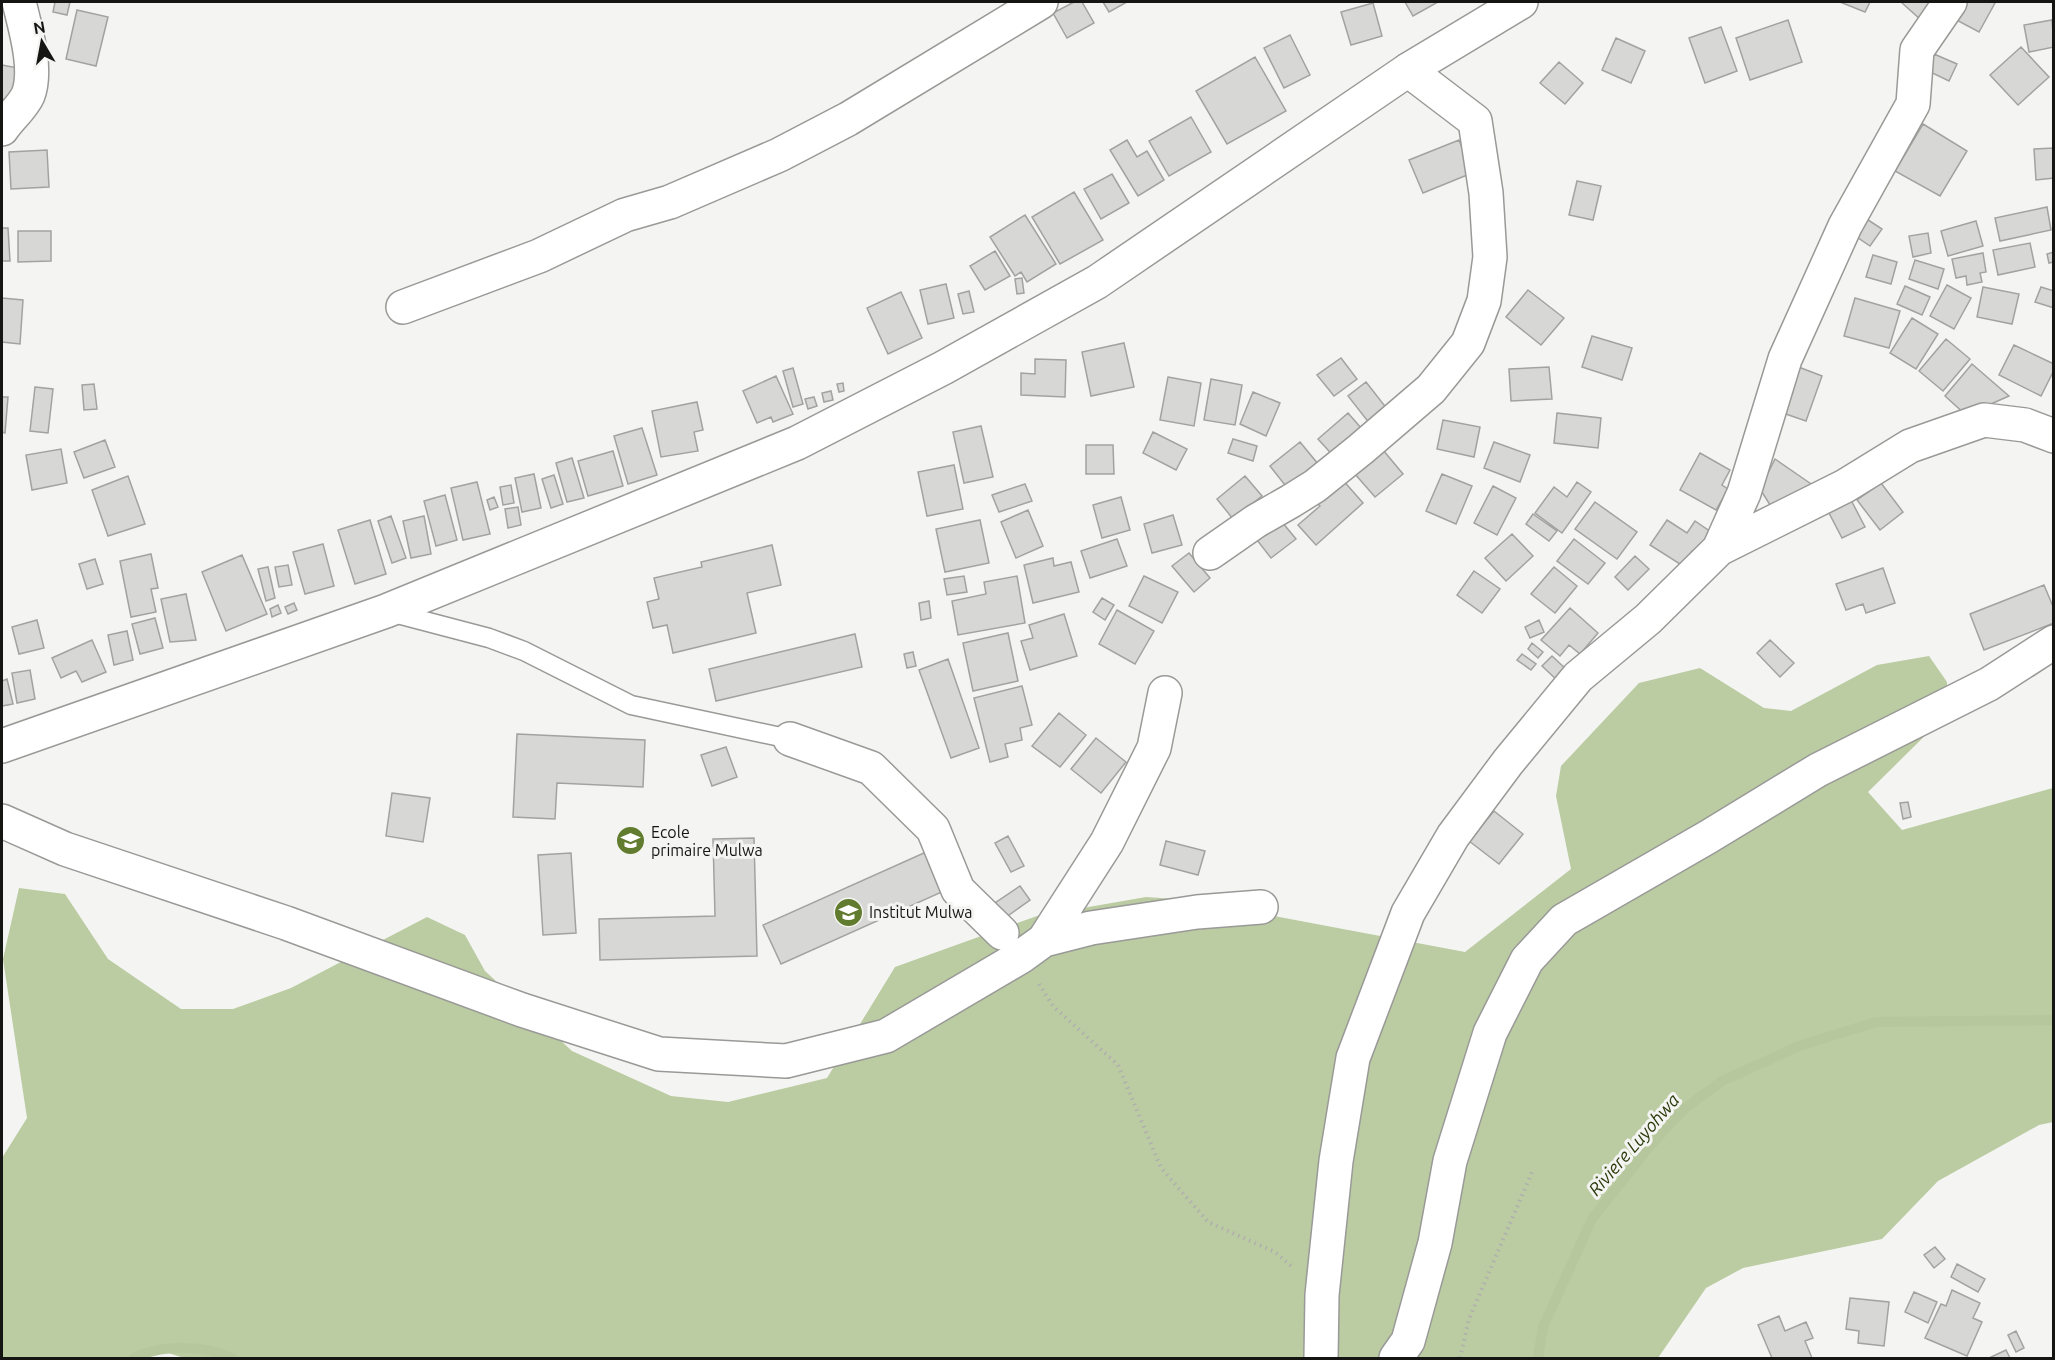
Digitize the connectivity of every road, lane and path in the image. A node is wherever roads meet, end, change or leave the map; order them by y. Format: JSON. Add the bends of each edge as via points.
{"nodes":[{"id":1,"x":19,"y":2,"type":"edge"},
{"id":2,"x":1041,"y":2,"type":"edge"},
{"id":3,"x":1521,"y":2,"type":"edge"},
{"id":4,"x":1950,"y":2,"type":"edge"},
{"id":5,"x":1408,"y":70,"type":"junction"},
{"id":6,"x":2,"y":129,"type":"edge"},
{"id":7,"x":404,"y":307,"type":"dead end"},
{"id":8,"x":2054,"y":436,"type":"edge"},
{"id":9,"x":1719,"y":549,"type":"junction"},
{"id":10,"x":1210,"y":553,"type":"dead end"},
{"id":11,"x":386,"y":611,"type":"junction"},
{"id":12,"x":2054,"y":642,"type":"edge"},
{"id":13,"x":1165,"y":693,"type":"dead end"},
{"id":14,"x":790,"y":739,"type":"joint"},
{"id":15,"x":2,"y":746,"type":"edge"},
{"id":16,"x":2,"y":821,"type":"edge"},
{"id":17,"x":1261,"y":907,"type":"dead end"},
{"id":18,"x":1023,"y":943,"type":"junction"},
{"id":19,"x":1532,"y":1172,"type":"dead end"},
{"id":20,"x":1322,"y":1295,"type":"junction"},
{"id":21,"x":1321,"y":1359,"type":"edge"},
{"id":22,"x":1396,"y":1359,"type":"edge"},
{"id":23,"x":1460,"y":1359,"type":"edge"}],
"edges":[{"from":1,"to":6,"type":"street","via":[[31,73],[28,95]]},
{"from":2,"to":7,"type":"street","via":[[848,119],[779,155],[670,202],[625,215],[539,256]]},
{"from":3,"to":5,"type":"street"},
{"from":4,"to":9,"type":"street","via":[[1917,50],[1912,104],[1845,226],[1785,359],[1744,493]]},
{"from":5,"to":10,"type":"street","via":[[1475,121],[1486,193],[1490,257],[1484,301],[1468,343],[1431,389],[1315,486],[1256,520]]},
{"from":5,"to":11,"type":"street","via":[[1097,282],[943,368],[797,443]]},
{"from":8,"to":9,"type":"street","via":[[2025,425],[1984,420],[1910,446],[1845,486]]},
{"from":9,"to":20,"type":"street","via":[[1648,619],[1578,677],[1453,836],[1408,913],[1353,1058],[1336,1161]]},
{"from":11,"to":14,"type":"lane","via":[[524,651],[631,705]]},
{"from":11,"to":15,"type":"street"},
{"from":12,"to":22,"type":"street","via":[[1989,684],[1818,770],[1564,920],[1527,960],[1490,1033],[1450,1161],[1435,1243],[1408,1341]]},
{"from":13,"to":18,"type":"street","via":[[1154,748],[1107,842]]},
{"from":14,"to":18,"type":"street","via":[[871,768],[933,829],[958,890]]},
{"from":16,"to":18,"type":"street","via":[[65,849],[286,923],[522,1010],[659,1054],[786,1061],[886,1036]]},
{"from":17,"to":18,"type":"street","via":[[1091,928]]},
{"from":18,"to":20,"type":"path","via":[[1053,1006],[1118,1065],[1161,1168],[1208,1222],[1275,1252]]},
{"from":19,"to":23,"type":"path","via":[[1469,1319]]},
{"from":20,"to":21,"type":"street"}]}
